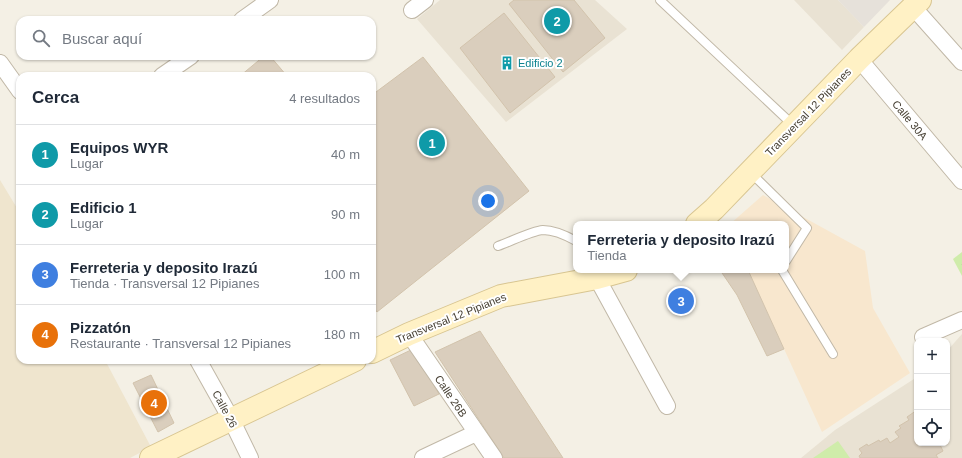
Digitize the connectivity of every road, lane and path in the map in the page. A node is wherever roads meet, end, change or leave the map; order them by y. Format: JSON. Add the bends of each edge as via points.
{"nodes":[{"id":1,"x":270,"y":0,"type":"edge"},
{"id":2,"x":425,"y":0,"type":"edge"},
{"id":3,"x":660,"y":0,"type":"edge"},
{"id":4,"x":916,"y":3,"type":"edge"},
{"id":5,"x":412,"y":10,"type":"dead end"},
{"id":6,"x":248,"y":16,"type":"edge"},
{"id":7,"x":185,"y":60,"type":"edge"},
{"id":8,"x":859,"y":60,"type":"junction"},
{"id":9,"x":962,"y":62,"type":"edge"},
{"id":10,"x":0,"y":63,"type":"edge"},
{"id":11,"x":168,"y":72,"type":"edge"},
{"id":12,"x":16,"y":85,"type":"edge"},
{"id":13,"x":794,"y":126,"type":"junction"},
{"id":14,"x":750,"y":172,"type":"junction"},
{"id":15,"x":962,"y":181,"type":"edge"},
{"id":16,"x":700,"y":221,"type":"edge"},
{"id":17,"x":573,"y":240,"type":"edge"},
{"id":18,"x":498,"y":246,"type":"dead end"},
{"id":19,"x":789,"y":256,"type":"edge"},
{"id":20,"x":614,"y":273,"type":"edge"},
{"id":21,"x":784,"y":273,"type":"edge"},
{"id":22,"x":598,"y":278,"type":"junction"},
{"id":23,"x":962,"y":320,"type":"edge"},
{"id":24,"x":409,"y":334,"type":"junction"},
{"id":25,"x":923,"y":337,"type":"dead end"},
{"id":26,"x":376,"y":350,"type":"edge"},
{"id":27,"x":833,"y":354,"type":"dead end"},
{"id":28,"x":200,"y":364,"type":"edge"},
{"id":29,"x":347,"y":364,"type":"edge"},
{"id":30,"x":667,"y":406,"type":"dead end"},
{"id":31,"x":231,"y":419,"type":"junction"},
{"id":32,"x":476,"y":433,"type":"junction"},
{"id":33,"x":151,"y":458,"type":"edge"},
{"id":34,"x":250,"y":458,"type":"edge"},
{"id":35,"x":423,"y":458,"type":"edge"},
{"id":36,"x":494,"y":458,"type":"edge"}],
"edges":[{"from":1,"to":6,"type":"street"},
{"from":2,"to":5,"type":"street"},
{"from":3,"to":13,"type":"lane"},
{"from":4,"to":8,"type":"street","name":"Transversal 12 Pipianes"},
{"from":4,"to":9,"type":"street"},
{"from":7,"to":11,"type":"street"},
{"from":8,"to":13,"type":"street","name":"Transversal 12 Pipianes"},
{"from":8,"to":15,"type":"street","name":"Calle 30A"},
{"from":10,"to":12,"type":"street"},
{"from":13,"to":14,"type":"street","name":"Transversal 12 Pipianes"},
{"from":14,"to":16,"type":"street","name":"Transversal 12 Pipianes"},
{"from":14,"to":19,"type":"lane","via":[[807,228]]},
{"from":17,"to":18,"type":"lane","via":[[543,230]]},
{"from":20,"to":22,"type":"street","name":"Transversal 12 Pipianes"},
{"from":21,"to":27,"type":"lane"},
{"from":22,"to":24,"type":"street","name":"Transversal 12 Pipianes","via":[[501,296]]},
{"from":22,"to":30,"type":"street"},
{"from":23,"to":25,"type":"street"},
{"from":24,"to":26,"type":"street","name":"Transversal 12 Pipianes"},
{"from":24,"to":32,"type":"street","name":"Calle 26B"},
{"from":28,"to":31,"type":"street","name":"Calle 26"},
{"from":29,"to":31,"type":"street"},
{"from":31,"to":33,"type":"street"},
{"from":31,"to":34,"type":"street","name":"Calle 26"},
{"from":32,"to":35,"type":"street"},
{"from":32,"to":36,"type":"street","name":"Calle 26B"}]}
